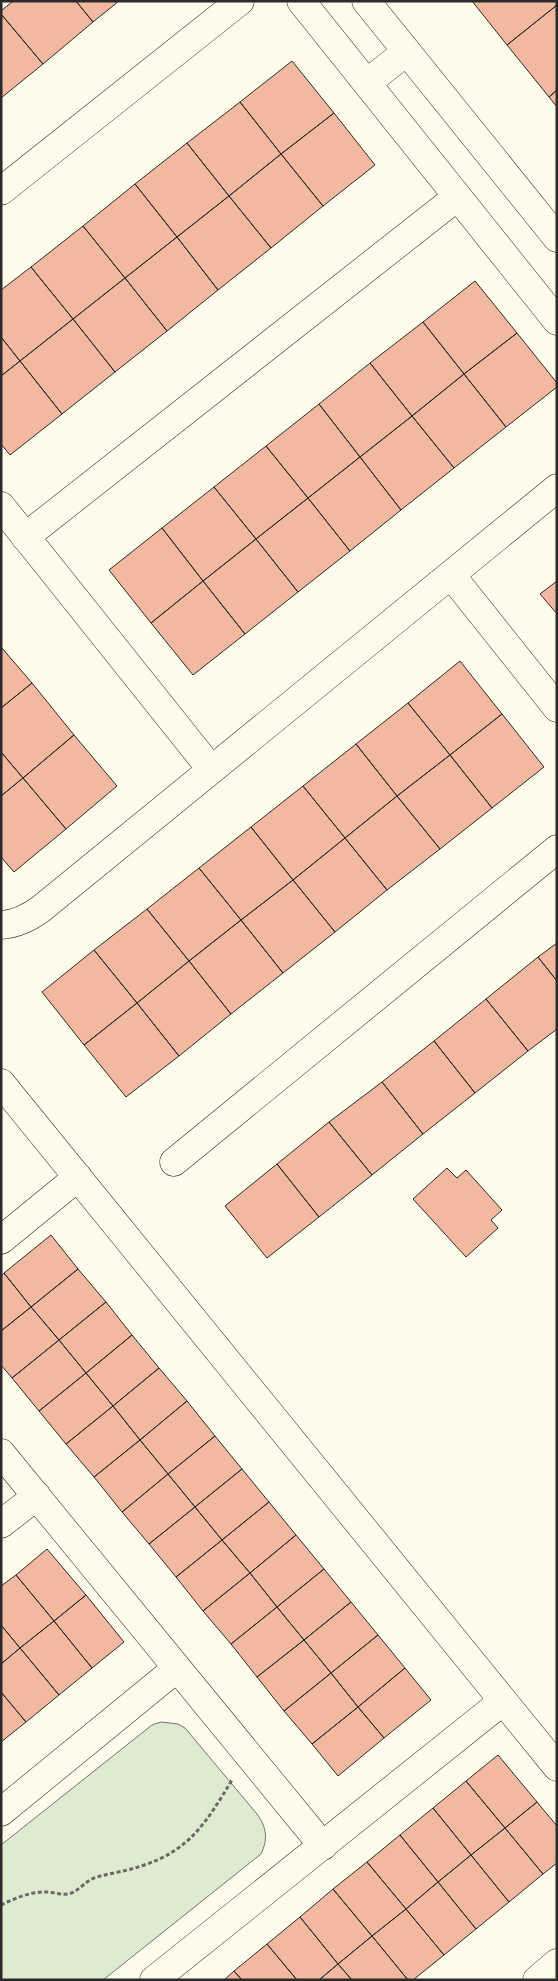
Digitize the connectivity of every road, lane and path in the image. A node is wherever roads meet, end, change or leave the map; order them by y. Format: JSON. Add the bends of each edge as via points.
{"nodes":[{"id":1,"x":240,"y":1,"type":"edge"},
{"id":2,"x":301,"y":1,"type":"edge"},
{"id":3,"x":366,"y":1,"type":"edge"},
{"id":4,"x":406,"y":52,"type":"junction"},
{"id":5,"x":367,"y":83,"type":"junction"},
{"id":6,"x":1,"y":191,"type":"edge"},
{"id":7,"x":457,"y":197,"type":"junction"},
{"id":8,"x":557,"y":238,"type":"edge"},
{"id":9,"x":557,"y":321,"type":"edge"},
{"id":10,"x":557,"y":488,"type":"edge"},
{"id":11,"x":1,"y":506,"type":"edge"},
{"id":12,"x":25,"y":537,"type":"junction"},
{"id":13,"x":451,"y":575,"type":"junction"},
{"id":14,"x":557,"y":708,"type":"edge"},
{"id":15,"x":211,"y":769,"type":"junction"},
{"id":16,"x":557,"y":849,"type":"edge"},
{"id":17,"x":1,"y":925,"type":"edge"},
{"id":18,"x":1,"y":1082,"type":"edge"},
{"id":19,"x":174,"y":1162,"type":"dead end"},
{"id":20,"x":78,"y":1177,"type":"junction"},
{"id":21,"x":1,"y":1240,"type":"edge"},
{"id":22,"x":1,"y":1453,"type":"edge"},
{"id":23,"x":37,"y":1496,"type":"junction"},
{"id":24,"x":1,"y":1524,"type":"edge"},
{"id":25,"x":177,"y":1668,"type":"junction"},
{"id":26,"x":502,"y":1701,"type":"junction"},
{"id":27,"x":247,"y":1753,"type":"junction"},
{"id":28,"x":554,"y":1759,"type":"edge"},
{"id":29,"x":1,"y":1812,"type":"edge"},
{"id":30,"x":323,"y":1846,"type":"junction"},
{"id":31,"x":1,"y":1905,"type":"edge"},
{"id":32,"x":557,"y":1963,"type":"edge"},
{"id":33,"x":154,"y":1980,"type":"edge"},
{"id":34,"x":536,"y":1980,"type":"edge"}],
"edges":[{"from":1,"to":6,"type":"street"},
{"from":2,"to":5,"type":"street"},
{"from":3,"to":4,"type":"street"},
{"from":4,"to":5,"type":"street"},
{"from":4,"to":8,"type":"street"},
{"from":5,"to":7,"type":"street"},
{"from":7,"to":9,"type":"street"},
{"from":7,"to":12,"type":"street"},
{"from":10,"to":13,"type":"street"},
{"from":11,"to":12,"type":"street"},
{"from":12,"to":15,"type":"street"},
{"from":13,"to":14,"type":"street"},
{"from":13,"to":15,"type":"street"},
{"from":15,"to":17,"type":"street","via":[[30,917]]},
{"from":16,"to":19,"type":"street"},
{"from":18,"to":20,"type":"street"},
{"from":20,"to":21,"type":"street"},
{"from":20,"to":26,"type":"street"},
{"from":22,"to":23,"type":"street"},
{"from":23,"to":24,"type":"street"},
{"from":23,"to":25,"type":"street"},
{"from":25,"to":27,"type":"street"},
{"from":25,"to":29,"type":"street"},
{"from":26,"to":28,"type":"street"},
{"from":26,"to":30,"type":"street"},
{"from":27,"to":30,"type":"street"},
{"from":27,"to":31,"type":"path","via":[[204,1825],[178,1850],[140,1867],[94,1878],[74,1892],[30,1894]]},
{"from":30,"to":33,"type":"street"},
{"from":32,"to":34,"type":"street"}]}
